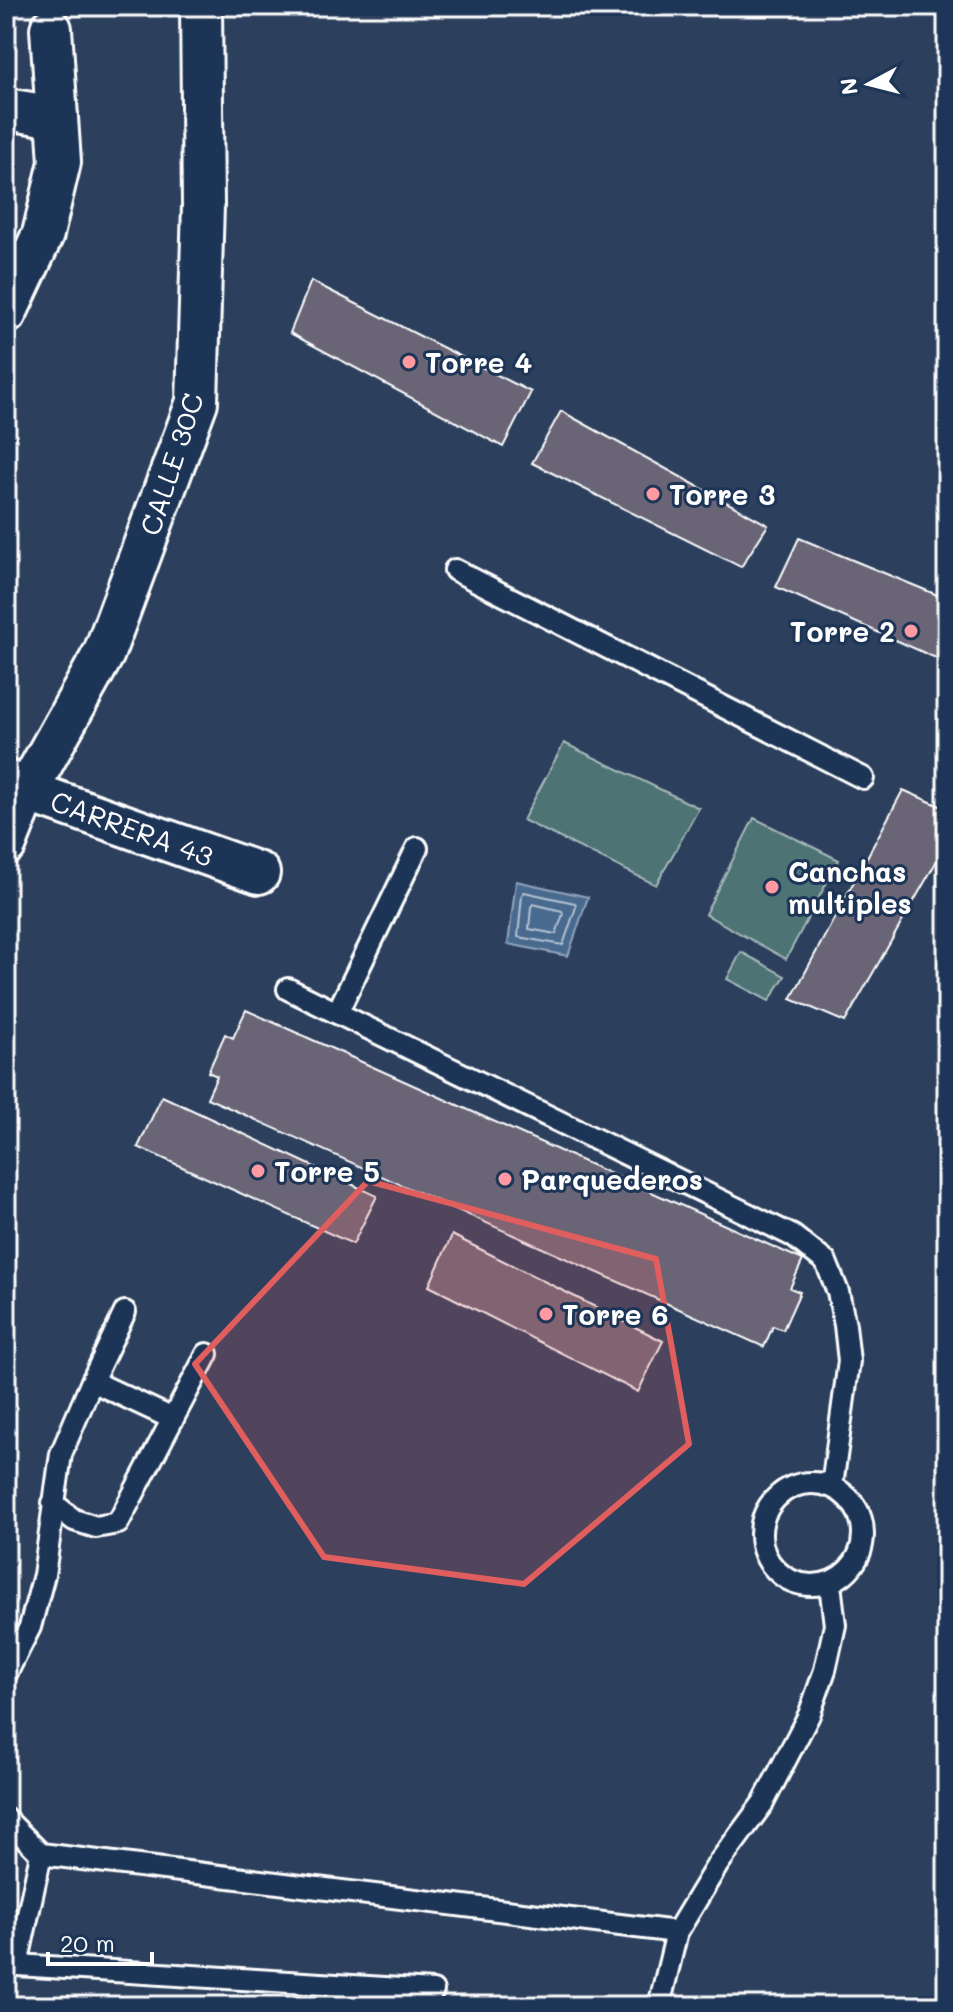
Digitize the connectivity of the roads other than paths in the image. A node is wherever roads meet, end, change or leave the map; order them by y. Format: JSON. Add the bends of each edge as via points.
{"nodes":[{"id":1,"x":201,"y":6,"type":"edge"},
{"id":2,"x":51,"y":29,"type":"dead end"},
{"id":3,"x":6,"y":109,"type":"edge"},
{"id":4,"x":57,"y":117,"type":"junction"},
{"id":5,"x":6,"y":313,"type":"edge"},
{"id":6,"x":455,"y":570,"type":"dead end"},
{"id":7,"x":863,"y":778,"type":"dead end"},
{"id":8,"x":16,"y":786,"type":"edge"},
{"id":9,"x":6,"y":844,"type":"edge"},
{"id":10,"x":417,"y":848,"type":"dead end"},
{"id":11,"x":259,"y":873,"type":"dead end"},
{"id":12,"x":288,"y":989,"type":"dead end"},
{"id":13,"x":337,"y":1013,"type":"junction"},
{"id":14,"x":125,"y":1312,"type":"dead end"},
{"id":15,"x":207,"y":1354,"type":"dead end"},
{"id":16,"x":92,"y":1381,"type":"junction"},
{"id":17,"x":173,"y":1419,"type":"junction"},
{"id":18,"x":832,"y":1486,"type":"junction"},
{"id":19,"x":53,"y":1503,"type":"junction"},
{"id":20,"x":827,"y":1583,"type":"junction"},
{"id":21,"x":6,"y":1674,"type":"edge"},
{"id":22,"x":6,"y":1819,"type":"edge"},
{"id":23,"x":41,"y":1854,"type":"junction"},
{"id":24,"x":677,"y":1932,"type":"junction"},
{"id":25,"x":11,"y":1965,"type":"edge"},
{"id":26,"x":433,"y":1991,"type":"dead end"},
{"id":27,"x":659,"y":2006,"type":"edge"}],
"edges":[{"from":1,"to":8,"type":"street","name":"CALLE 30C","via":[[203,205],[197,402],[104,653]]},
{"from":2,"to":4,"type":"street"},
{"from":3,"to":4,"type":"street"},
{"from":4,"to":5,"type":"street","via":[[60,162],[43,234]]},
{"from":6,"to":7,"type":"lane"},
{"from":8,"to":9,"type":"street","name":"CALLE 30C"},
{"from":8,"to":11,"type":"street","name":"CARRERA 43"},
{"from":10,"to":13,"type":"lane"},
{"from":12,"to":13,"type":"lane"},
{"from":13,"to":18,"type":"lane","via":[[793,1236],[826,1262],[838,1292],[849,1361]]},
{"from":14,"to":16,"type":"lane"},
{"from":15,"to":17,"type":"lane"},
{"from":16,"to":17,"type":"lane"},
{"from":16,"to":19,"type":"lane","via":[[61,1454]]},
{"from":17,"to":19,"type":"lane","via":[[118,1523],[96,1527],[74,1520]]},
{"from":18,"to":20,"type":"lane","via":[[858,1510],[863,1545],[844,1575]]},
{"from":18,"to":20,"type":"lane","via":[[796,1484],[780,1492],[761,1523],[766,1558],[777,1572],[810,1586]]},
{"from":19,"to":21,"type":"lane","via":[[44,1575],[30,1627]]},
{"from":20,"to":24,"type":"lane","via":[[835,1625],[809,1715],[763,1803]]},
{"from":22,"to":23,"type":"lane"},
{"from":23,"to":24,"type":"lane"},
{"from":23,"to":25,"type":"lane"},
{"from":24,"to":27,"type":"lane"},
{"from":25,"to":26,"type":"lane"}]}
